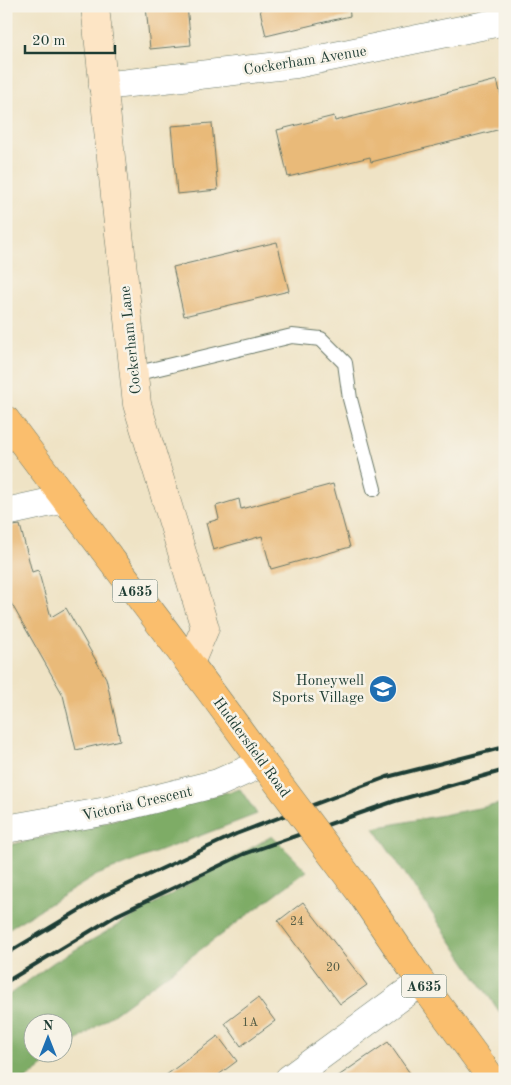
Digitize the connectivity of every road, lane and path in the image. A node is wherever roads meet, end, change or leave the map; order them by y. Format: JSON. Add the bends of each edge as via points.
{"nodes":[{"id":1,"x":96,"y":6,"type":"edge"},
{"id":2,"x":505,"y":21,"type":"edge"},
{"id":3,"x":103,"y":86,"type":"junction"},
{"id":4,"x":134,"y":374,"type":"junction"},
{"id":5,"x":6,"y":420,"type":"edge"},
{"id":6,"x":374,"y":489,"type":"dead end"},
{"id":7,"x":65,"y":500,"type":"junction"},
{"id":8,"x":6,"y":512,"type":"edge"},
{"id":9,"x":190,"y":663,"type":"junction"},
{"id":10,"x":263,"y":763,"type":"junction"},
{"id":11,"x":6,"y":829,"type":"edge"},
{"id":12,"x":421,"y":982,"type":"junction"},
{"id":13,"x":288,"y":1079,"type":"edge"},
{"id":14,"x":492,"y":1079,"type":"edge"}],
"edges":[{"from":1,"to":3,"type":"street","name":"Cockerham Lane"},
{"from":2,"to":3,"type":"street","name":"Cockerham Avenue","via":[[296,64]]},
{"from":3,"to":4,"type":"street","name":"Cockerham Lane"},
{"from":4,"to":6,"type":"lane","via":[[292,336],[321,339],[345,363],[350,399]]},
{"from":4,"to":9,"type":"street","name":"Cockerham Lane","via":[[137,404],[205,628]]},
{"from":5,"to":7,"type":"highway","name":"Huddersfield Road","number":"A635"},
{"from":7,"to":8,"type":"street"},
{"from":7,"to":9,"type":"highway","name":"Huddersfield Road","number":"A635"},
{"from":9,"to":10,"type":"highway","name":"Huddersfield Road","number":"A635"},
{"from":10,"to":11,"type":"street","name":"Victoria Crescent","via":[[218,783],[107,811]]},
{"from":10,"to":12,"type":"highway","name":"Huddersfield Road","number":"A635","bridge":true,"via":[[360,892]]},
{"from":12,"to":13,"type":"street"},
{"from":12,"to":14,"type":"highway","name":"Huddersfield Road","number":"A635"}]}
